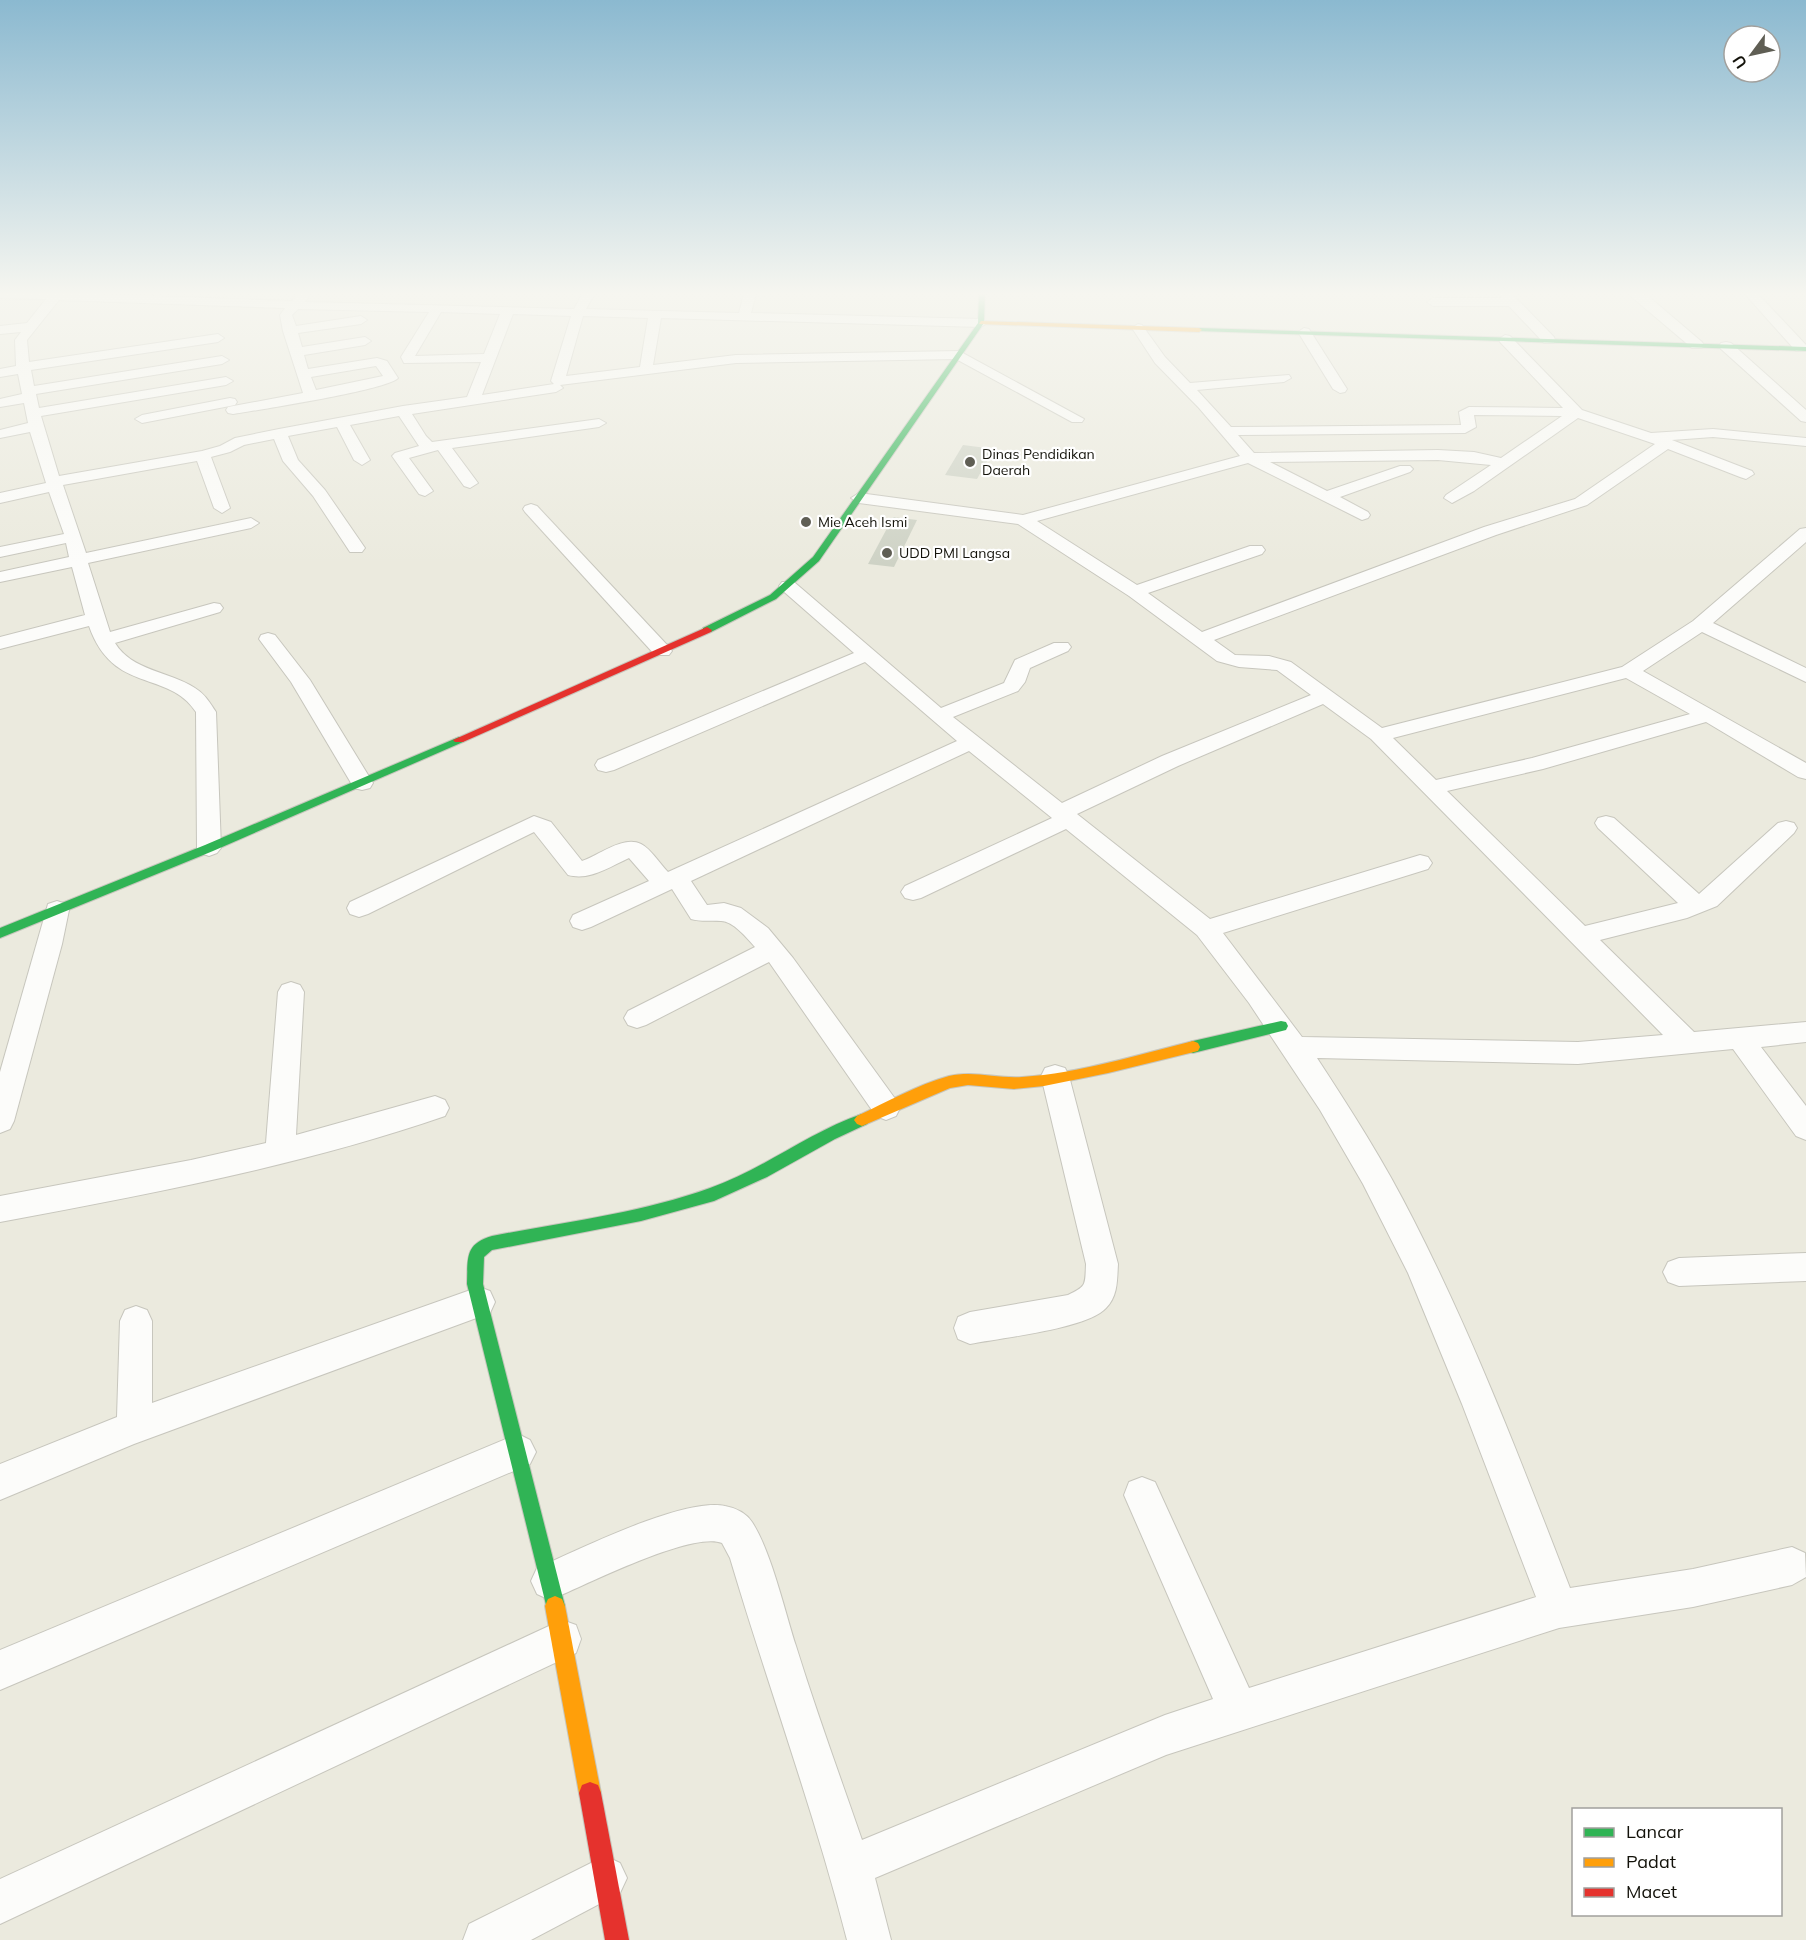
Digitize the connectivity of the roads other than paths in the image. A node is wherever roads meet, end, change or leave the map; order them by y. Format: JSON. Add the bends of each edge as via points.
{"nodes":[{"id":1,"x":27,"y":384,"type":"edge"},
{"id":2,"x":127,"y":384,"type":"edge"},
{"id":3,"x":207,"y":384,"type":"edge"},
{"id":4,"x":227,"y":384,"type":"edge"},
{"id":5,"x":307,"y":384,"type":"edge"},
{"id":6,"x":375,"y":384,"type":"edge"},
{"id":7,"x":479,"y":384,"type":"edge"},
{"id":8,"x":938,"y":384,"type":"edge"},
{"id":9,"x":1011,"y":384,"type":"edge"},
{"id":10,"x":1183,"y":384,"type":"edge"},
{"id":11,"x":1224,"y":384,"type":"edge"},
{"id":12,"x":1337,"y":384,"type":"edge"},
{"id":13,"x":1547,"y":384,"type":"edge"},
{"id":14,"x":1768,"y":384,"type":"edge"},
{"id":15,"x":1186,"y":387,"type":"junction"},
{"id":16,"x":556,"y":388,"type":"dead end"},
{"id":17,"x":1340,"y":389,"type":"dead end"},
{"id":18,"x":312,"y":397,"type":"junction"},
{"id":19,"x":472,"y":400,"type":"junction"},
{"id":20,"x":0,"y":403,"type":"edge"},
{"id":21,"x":32,"y":407,"type":"junction"},
{"id":22,"x":403,"y":410,"type":"junction"},
{"id":23,"x":1576,"y":413,"type":"junction"},
{"id":24,"x":1806,"y":418,"type":"edge"},
{"id":25,"x":142,"y":419,"type":"dead end"},
{"id":26,"x":1077,"y":419,"type":"dead end"},
{"id":27,"x":235,"y":421,"type":"junction"},
{"id":28,"x":341,"y":422,"type":"junction"},
{"id":29,"x":599,"y":423,"type":"dead end"},
{"id":30,"x":1226,"y":431,"type":"junction"},
{"id":31,"x":279,"y":433,"type":"junction"},
{"id":32,"x":0,"y":434,"type":"edge"},
{"id":33,"x":1649,"y":437,"type":"junction"},
{"id":34,"x":1806,"y":442,"type":"edge"},
{"id":35,"x":1667,"y":443,"type":"junction"},
{"id":36,"x":437,"y":446,"type":"junction"},
{"id":37,"x":203,"y":454,"type":"junction"},
{"id":38,"x":1250,"y":458,"type":"junction"},
{"id":39,"x":362,"y":460,"type":"dead end"},
{"id":40,"x":1503,"y":463,"type":"junction"},
{"id":41,"x":1405,"y":469,"type":"dead end"},
{"id":42,"x":1746,"y":474,"type":"dead end"},
{"id":43,"x":470,"y":483,"type":"dead end"},
{"id":44,"x":55,"y":484,"type":"junction"},
{"id":45,"x":424,"y":491,"type":"dead end"},
{"id":46,"x":1326,"y":497,"type":"junction"},
{"id":47,"x":0,"y":498,"type":"edge"},
{"id":48,"x":859,"y":498,"type":"junction"},
{"id":49,"x":1452,"y":498,"type":"dead end"},
{"id":50,"x":222,"y":508,"type":"dead end"},
{"id":51,"x":531,"y":509,"type":"dead end"},
{"id":52,"x":1362,"y":515,"type":"dead end"},
{"id":53,"x":1023,"y":520,"type":"junction"},
{"id":54,"x":251,"y":523,"type":"dead end"},
{"id":55,"x":1806,"y":533,"type":"edge"},
{"id":56,"x":73,"y":537,"type":"junction"},
{"id":57,"x":356,"y":548,"type":"dead end"},
{"id":58,"x":1256,"y":550,"type":"dead end"},
{"id":59,"x":0,"y":552,"type":"edge"},
{"id":60,"x":77,"y":561,"type":"junction"},
{"id":61,"x":0,"y":577,"type":"edge"},
{"id":62,"x":788,"y":586,"type":"junction"},
{"id":63,"x":1135,"y":592,"type":"junction"},
{"id":64,"x":214,"y":608,"type":"dead end"},
{"id":65,"x":97,"y":618,"type":"junction"},
{"id":66,"x":1702,"y":625,"type":"junction"},
{"id":67,"x":268,"y":639,"type":"dead end"},
{"id":68,"x":1200,"y":639,"type":"junction"},
{"id":69,"x":104,"y":640,"type":"junction"},
{"id":70,"x":0,"y":643,"type":"edge"},
{"id":71,"x":1061,"y":647,"type":"dead end"},
{"id":72,"x":662,"y":651,"type":"junction"},
{"id":73,"x":868,"y":654,"type":"junction"},
{"id":74,"x":1629,"y":671,"type":"junction"},
{"id":75,"x":1806,"y":676,"type":"edge"},
{"id":76,"x":1326,"y":696,"type":"junction"},
{"id":77,"x":938,"y":716,"type":"junction"},
{"id":78,"x":1708,"y":716,"type":"junction"},
{"id":79,"x":1378,"y":735,"type":"junction"},
{"id":80,"x":970,"y":743,"type":"junction"},
{"id":81,"x":606,"y":765,"type":"dead end"},
{"id":82,"x":1806,"y":772,"type":"edge"},
{"id":83,"x":362,"y":783,"type":"junction"},
{"id":84,"x":1430,"y":788,"type":"junction"},
{"id":85,"x":1064,"y":816,"type":"junction"},
{"id":86,"x":1606,"y":823,"type":"dead end"},
{"id":87,"x":1786,"y":828,"type":"dead end"},
{"id":88,"x":209,"y":848,"type":"junction"},
{"id":89,"x":1420,"y":863,"type":"dead end"},
{"id":90,"x":671,"y":881,"type":"junction"},
{"id":91,"x":913,"y":892,"type":"dead end"},
{"id":92,"x":1696,"y":905,"type":"junction"},
{"id":93,"x":358,"y":908,"type":"dead end"},
{"id":94,"x":57,"y":910,"type":"junction"},
{"id":95,"x":582,"y":921,"type":"dead end"},
{"id":96,"x":1206,"y":929,"type":"junction"},
{"id":97,"x":0,"y":933,"type":"edge"},
{"id":98,"x":1580,"y":936,"type":"junction"},
{"id":99,"x":771,"y":950,"type":"junction"},
{"id":100,"x":291,"y":992,"type":"dead end"},
{"id":101,"x":637,"y":1018,"type":"dead end"},
{"id":102,"x":1806,"y":1032,"type":"edge"},
{"id":103,"x":1288,"y":1036,"type":"junction"},
{"id":104,"x":1740,"y":1038,"type":"junction"},
{"id":105,"x":1686,"y":1041,"type":"junction"},
{"id":106,"x":1055,"y":1076,"type":"junction"},
{"id":107,"x":435,"y":1108,"type":"dead end"},
{"id":108,"x":886,"y":1108,"type":"junction"},
{"id":109,"x":0,"y":1121,"type":"edge"},
{"id":110,"x":1806,"y":1128,"type":"edge"},
{"id":111,"x":280,"y":1152,"type":"junction"},
{"id":112,"x":0,"y":1209,"type":"edge"},
{"id":113,"x":1806,"y":1267,"type":"edge"},
{"id":114,"x":1678,"y":1272,"type":"dead end"},
{"id":115,"x":479,"y":1302,"type":"junction"},
{"id":116,"x":136,"y":1321,"type":"dead end"},
{"id":117,"x":970,"y":1328,"type":"dead end"},
{"id":118,"x":134,"y":1427,"type":"junction"},
{"id":119,"x":518,"y":1452,"type":"junction"},
{"id":120,"x":0,"y":1482,"type":"edge"},
{"id":121,"x":1142,"y":1494,"type":"dead end"},
{"id":122,"x":1791,"y":1566,"type":"dead end"},
{"id":123,"x":550,"y":1581,"type":"junction"},
{"id":124,"x":1559,"y":1610,"type":"junction"},
{"id":125,"x":562,"y":1639,"type":"junction"},
{"id":126,"x":0,"y":1670,"type":"edge"},
{"id":127,"x":1239,"y":1712,"type":"junction"},
{"id":128,"x":850,"y":1868,"type":"junction"},
{"id":129,"x":605,"y":1878,"type":"junction"},
{"id":130,"x":0,"y":1902,"type":"edge"},
{"id":131,"x":486,"y":1940,"type":"edge"},
{"id":132,"x":617,"y":1940,"type":"edge"},
{"id":133,"x":869,"y":1940,"type":"edge"}],
"edges":[{"from":1,"to":21,"type":"street"},
{"from":2,"to":21,"type":"street"},
{"from":3,"to":21,"type":"street"},
{"from":4,"to":27,"type":"street"},
{"from":5,"to":18,"type":"street"},
{"from":6,"to":18,"type":"street"},
{"from":7,"to":19,"type":"street"},
{"from":8,"to":48,"type":"main road"},
{"from":9,"to":26,"type":"street"},
{"from":10,"to":15,"type":"street"},
{"from":11,"to":15,"type":"street"},
{"from":12,"to":17,"type":"street"},
{"from":13,"to":23,"type":"street"},
{"from":14,"to":24,"type":"street"},
{"from":15,"to":30,"type":"street"},
{"from":16,"to":19,"type":"street"},
{"from":18,"to":27,"type":"street"},
{"from":19,"to":22,"type":"street"},
{"from":20,"to":21,"type":"street"},
{"from":21,"to":32,"type":"street"},
{"from":21,"to":44,"type":"street"},
{"from":22,"to":28,"type":"street"},
{"from":22,"to":36,"type":"street","via":[[423,444]]},
{"from":23,"to":30,"type":"street","via":[[1469,411],[1469,427],[1465,429]]},
{"from":23,"to":33,"type":"street"},
{"from":23,"to":40,"type":"street"},
{"from":25,"to":27,"type":"street"},
{"from":27,"to":31,"type":"street"},
{"from":27,"to":37,"type":"street","via":[[225,449]]},
{"from":28,"to":31,"type":"street"},
{"from":28,"to":39,"type":"street"},
{"from":29,"to":36,"type":"street"},
{"from":30,"to":38,"type":"street"},
{"from":31,"to":57,"type":"street","via":[[291,460]]},
{"from":33,"to":34,"type":"street","via":[[1713,433]]},
{"from":33,"to":35,"type":"street"},
{"from":35,"to":42,"type":"street"},
{"from":35,"to":68,"type":"street","via":[[1581,502],[1490,531]]},
{"from":36,"to":43,"type":"street"},
{"from":36,"to":45,"type":"street","via":[[399,457]]},
{"from":37,"to":44,"type":"street"},
{"from":37,"to":50,"type":"street"},
{"from":38,"to":40,"type":"street","via":[[1438,455]]},
{"from":38,"to":46,"type":"street"},
{"from":38,"to":53,"type":"street"},
{"from":40,"to":49,"type":"street"},
{"from":41,"to":46,"type":"street"},
{"from":44,"to":47,"type":"street"},
{"from":44,"to":56,"type":"street"},
{"from":46,"to":52,"type":"street"},
{"from":48,"to":53,"type":"street"},
{"from":48,"to":62,"type":"main road","via":[[816,559]]},
{"from":51,"to":72,"type":"street"},
{"from":53,"to":63,"type":"street"},
{"from":54,"to":60,"type":"street"},
{"from":55,"to":66,"type":"street"},
{"from":56,"to":59,"type":"street"},
{"from":56,"to":60,"type":"street"},
{"from":58,"to":63,"type":"street"},
{"from":60,"to":61,"type":"street"},
{"from":60,"to":65,"type":"street"},
{"from":62,"to":72,"type":"main road","via":[[742,614]]},
{"from":62,"to":73,"type":"street"},
{"from":63,"to":68,"type":"street"},
{"from":64,"to":69,"type":"street"},
{"from":65,"to":69,"type":"street"},
{"from":65,"to":70,"type":"street"},
{"from":66,"to":74,"type":"street"},
{"from":66,"to":75,"type":"street"},
{"from":67,"to":83,"type":"street","via":[[300,680]]},
{"from":68,"to":76,"type":"street","via":[[1233,661],[1277,663]]},
{"from":69,"to":88,"type":"street","via":[[119,660],[147,676],[188,691],[203,705],[207,719]]},
{"from":71,"to":77,"type":"street","via":[[1022,664],[1011,687]]},
{"from":72,"to":83,"type":"main road"},
{"from":73,"to":77,"type":"street"},
{"from":73,"to":81,"type":"street"},
{"from":74,"to":78,"type":"street"},
{"from":74,"to":79,"type":"street"},
{"from":76,"to":79,"type":"street"},
{"from":76,"to":85,"type":"street","via":[[1170,761]]},
{"from":77,"to":80,"type":"street"},
{"from":78,"to":82,"type":"street"},
{"from":78,"to":84,"type":"street","via":[[1535,764]]},
{"from":79,"to":84,"type":"street"},
{"from":80,"to":85,"type":"street"},
{"from":80,"to":90,"type":"street"},
{"from":83,"to":88,"type":"main road"},
{"from":84,"to":98,"type":"street"},
{"from":85,"to":91,"type":"street"},
{"from":85,"to":96,"type":"street"},
{"from":86,"to":92,"type":"street"},
{"from":87,"to":92,"type":"street","via":[[1720,890]]},
{"from":88,"to":94,"type":"main road"},
{"from":89,"to":96,"type":"street"},
{"from":90,"to":93,"type":"street","via":[[634,850],[576,869],[537,822]]},
{"from":90,"to":95,"type":"street"},
{"from":90,"to":99,"type":"street","via":[[700,913],[732,914]]},
{"from":92,"to":98,"type":"street"},
{"from":94,"to":97,"type":"main road"},
{"from":94,"to":109,"type":"street"},
{"from":96,"to":103,"type":"street"},
{"from":98,"to":105,"type":"street"},
{"from":99,"to":101,"type":"street"},
{"from":99,"to":108,"type":"street","via":[[799,982]]},
{"from":100,"to":111,"type":"street"},
{"from":102,"to":104,"type":"street"},
{"from":103,"to":105,"type":"street","via":[[1578,1053]]},
{"from":103,"to":106,"type":"main road"},
{"from":103,"to":124,"type":"street","via":[[1355,1143],[1424,1275],[1491,1429]]},
{"from":104,"to":105,"type":"street"},
{"from":104,"to":110,"type":"street"},
{"from":106,"to":108,"type":"main road","via":[[1020,1083],[964,1078]]},
{"from":106,"to":117,"type":"street","via":[[1102,1264],[1101,1288],[1094,1299],[1071,1310]]},
{"from":107,"to":111,"type":"street"},
{"from":108,"to":115,"type":"main road","via":[[714,1194],[641,1214],[485,1245],[475,1260]]},
{"from":111,"to":112,"type":"street"},
{"from":113,"to":114,"type":"street"},
{"from":115,"to":118,"type":"street"},
{"from":115,"to":119,"type":"main road"},
{"from":116,"to":118,"type":"street"},
{"from":118,"to":120,"type":"street"},
{"from":119,"to":123,"type":"main road"},
{"from":119,"to":126,"type":"street"},
{"from":121,"to":127,"type":"street"},
{"from":122,"to":124,"type":"street","via":[[1693,1588]]},
{"from":123,"to":125,"type":"main road"},
{"from":123,"to":128,"type":"street","via":[[651,1539],[700,1525],[721,1523],[732,1528],[749,1558]]},
{"from":124,"to":127,"type":"street"},
{"from":125,"to":129,"type":"main road"},
{"from":125,"to":130,"type":"street"},
{"from":127,"to":128,"type":"street","via":[[1165,1735]]},
{"from":128,"to":133,"type":"street"},
{"from":129,"to":131,"type":"street"},
{"from":129,"to":132,"type":"main road"}]}
